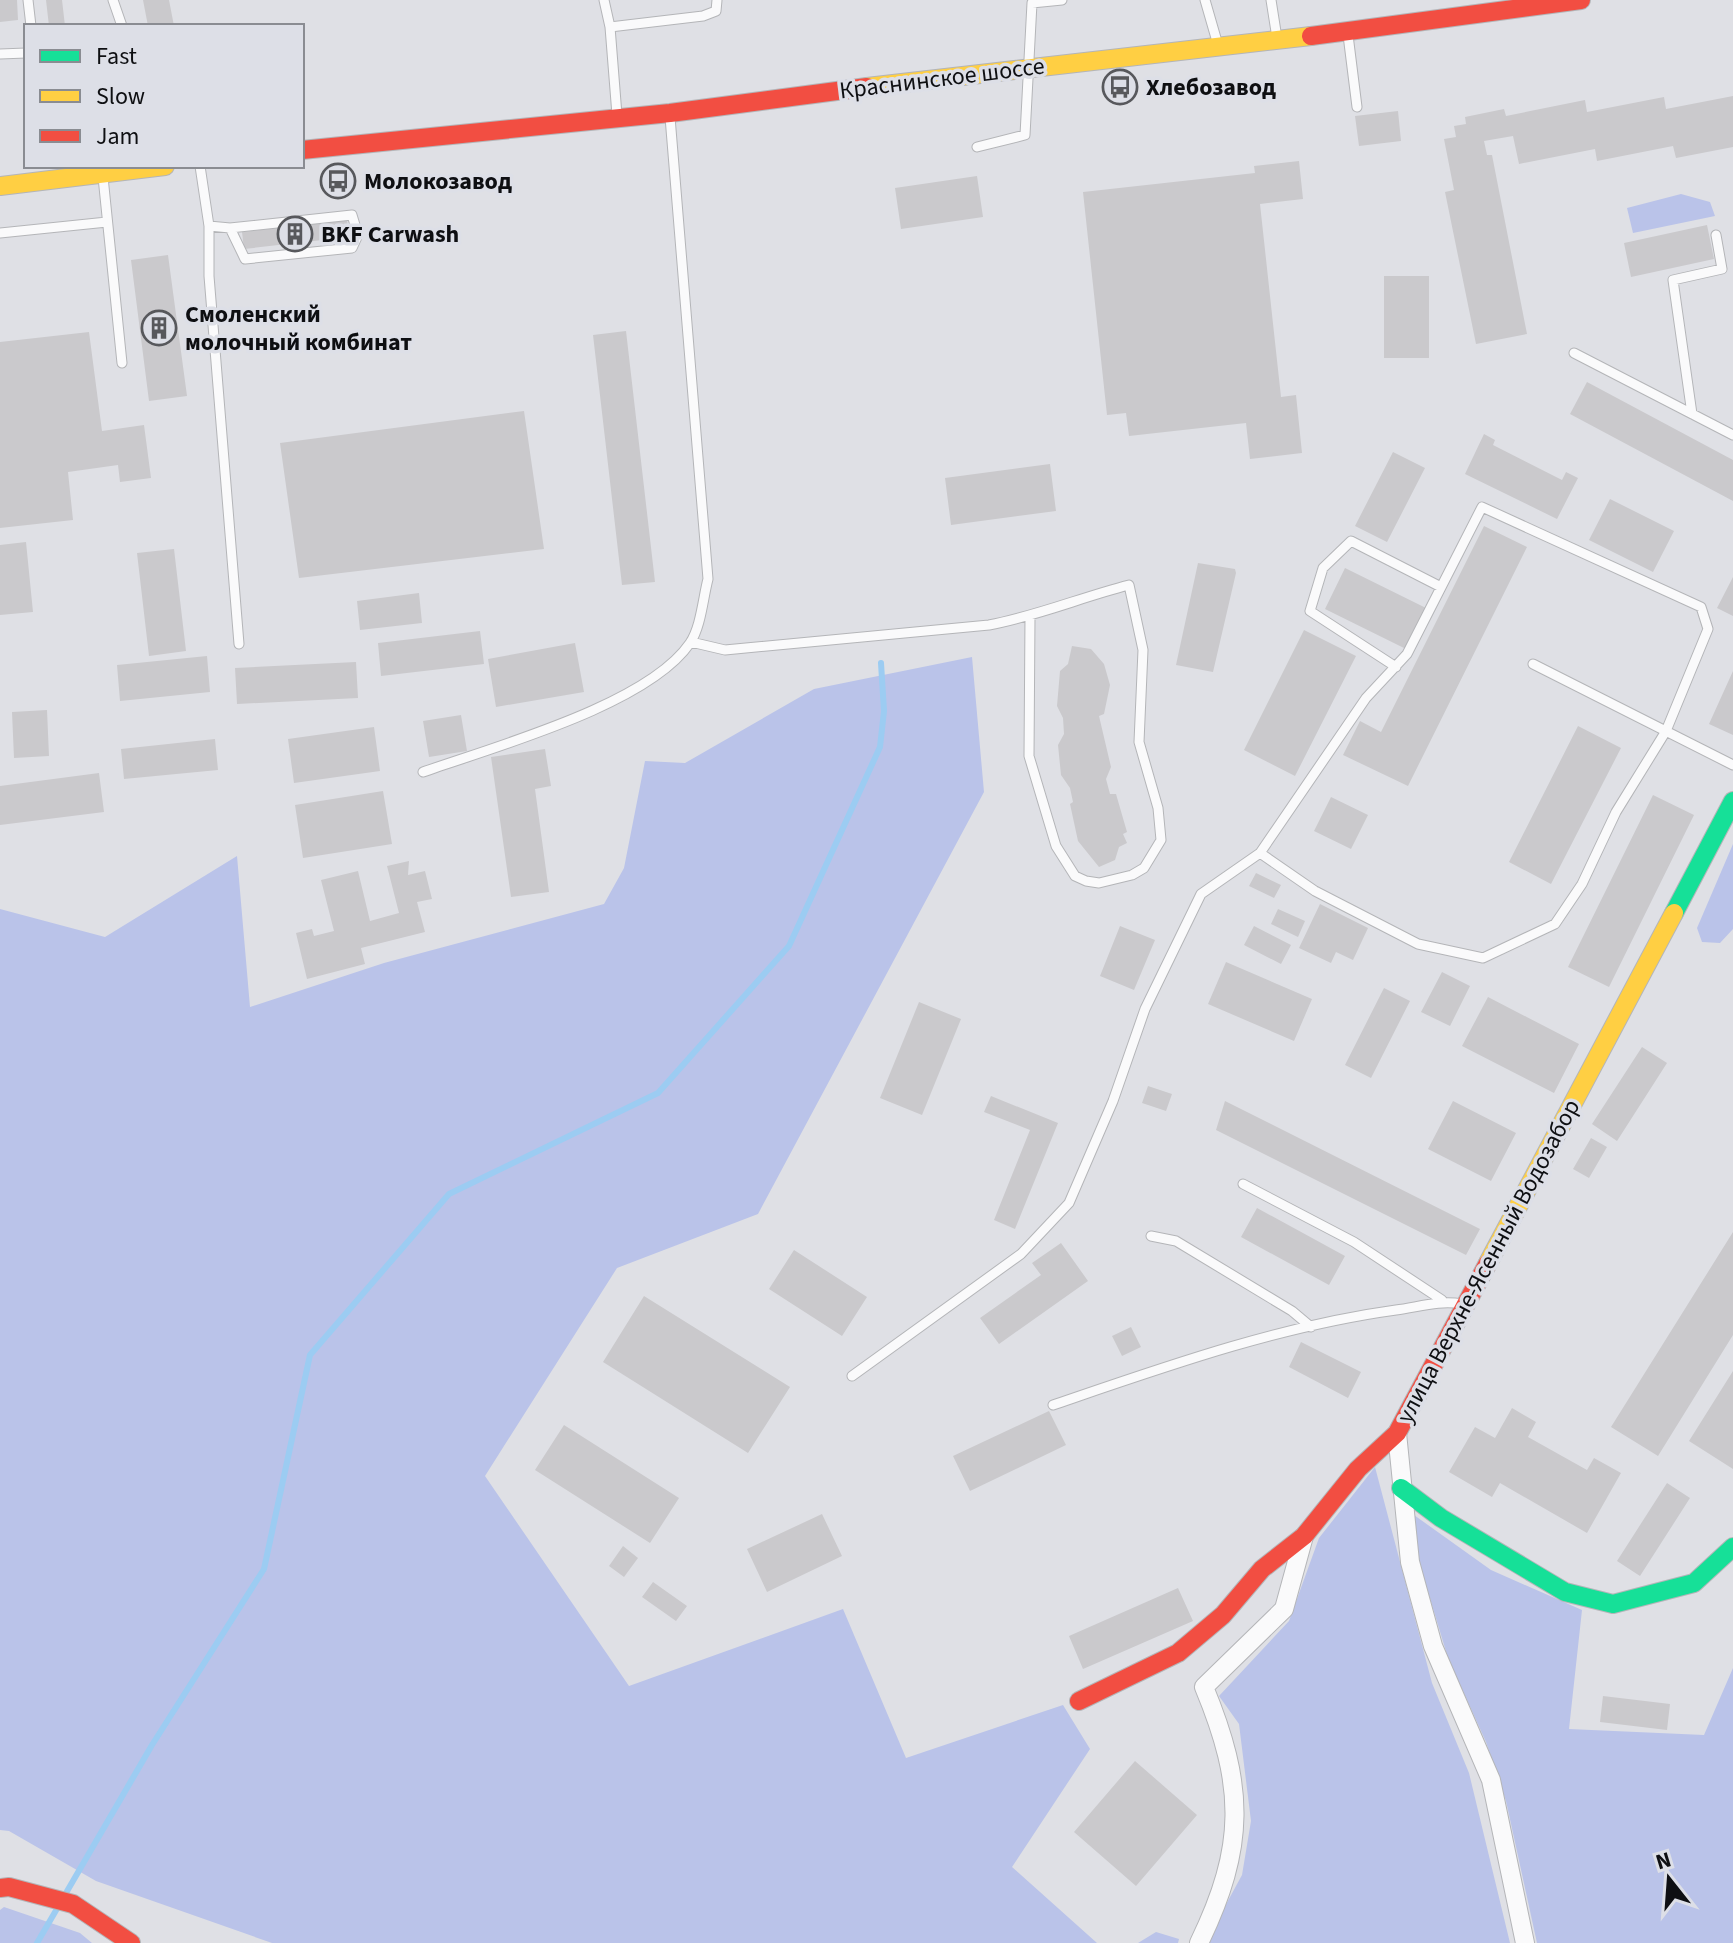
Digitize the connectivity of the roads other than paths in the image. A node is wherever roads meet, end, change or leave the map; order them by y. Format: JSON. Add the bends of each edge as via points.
{"nodes":[{"id":1,"x":28,"y":0,"type":"edge"},
{"id":2,"x":113,"y":0,"type":"edge"},
{"id":3,"x":604,"y":0,"type":"edge"},
{"id":4,"x":717,"y":0,"type":"edge"},
{"id":5,"x":1062,"y":0,"type":"edge"},
{"id":6,"x":1205,"y":0,"type":"edge"},
{"id":7,"x":1271,"y":0,"type":"edge"},
{"id":8,"x":1581,"y":0,"type":"edge"},
{"id":9,"x":1032,"y":2,"type":"edge"},
{"id":10,"x":31,"y":24,"type":"edge"},
{"id":11,"x":121,"y":24,"type":"edge"},
{"id":12,"x":610,"y":27,"type":"junction"},
{"id":13,"x":1347,"y":32,"type":"junction"},
{"id":14,"x":1277,"y":41,"type":"junction"},
{"id":15,"x":1219,"y":48,"type":"junction"},
{"id":16,"x":24,"y":53,"type":"edge"},
{"id":17,"x":0,"y":54,"type":"edge"},
{"id":18,"x":1031,"y":66,"type":"junction"},
{"id":19,"x":1357,"y":107,"type":"dead end"},
{"id":20,"x":670,"y":113,"type":"junction"},
{"id":21,"x":617,"y":118,"type":"junction"},
{"id":22,"x":977,"y":147,"type":"dead end"},
{"id":23,"x":304,"y":150,"type":"edge"},
{"id":24,"x":146,"y":168,"type":"edge"},
{"id":25,"x":200,"y":168,"type":"edge"},
{"id":26,"x":103,"y":174,"type":"junction"},
{"id":27,"x":0,"y":186,"type":"edge"},
{"id":28,"x":107,"y":222,"type":"junction"},
{"id":29,"x":209,"y":226,"type":"junction"},
{"id":30,"x":230,"y":228,"type":"junction"},
{"id":31,"x":0,"y":233,"type":"edge"},
{"id":32,"x":1716,"y":235,"type":"dead end"},
{"id":33,"x":1574,"y":353,"type":"dead end"},
{"id":34,"x":122,"y":363,"type":"dead end"},
{"id":35,"x":1692,"y":414,"type":"junction"},
{"id":36,"x":1733,"y":435,"type":"edge"},
{"id":37,"x":1441,"y":587,"type":"junction"},
{"id":38,"x":1030,"y":617,"type":"junction"},
{"id":39,"x":691,"y":642,"type":"junction"},
{"id":40,"x":239,"y":644,"type":"dead end"},
{"id":41,"x":1533,"y":664,"type":"dead end"},
{"id":42,"x":1396,"y":667,"type":"junction"},
{"id":43,"x":1666,"y":731,"type":"junction"},
{"id":44,"x":1733,"y":765,"type":"edge"},
{"id":45,"x":423,"y":772,"type":"dead end"},
{"id":46,"x":1733,"y":801,"type":"edge"},
{"id":47,"x":1260,"y":853,"type":"junction"},
{"id":48,"x":1243,"y":1184,"type":"dead end"},
{"id":49,"x":1151,"y":1236,"type":"dead end"},
{"id":50,"x":1442,"y":1300,"type":"junction"},
{"id":51,"x":1463,"y":1304,"type":"junction"},
{"id":52,"x":1311,"y":1327,"type":"junction"},
{"id":53,"x":852,"y":1376,"type":"dead end"},
{"id":54,"x":1053,"y":1405,"type":"dead end"},
{"id":55,"x":1397,"y":1433,"type":"junction"},
{"id":56,"x":1401,"y":1488,"type":"junction"},
{"id":57,"x":1304,"y":1536,"type":"junction"},
{"id":58,"x":1733,"y":1547,"type":"edge"},
{"id":59,"x":1079,"y":1701,"type":"dead end"},
{"id":60,"x":0,"y":1888,"type":"edge"},
{"id":61,"x":131,"y":1943,"type":"edge"},
{"id":62,"x":1199,"y":1943,"type":"edge"},
{"id":63,"x":1525,"y":1943,"type":"edge"}],
"edges":[{"from":1,"to":10,"type":"lane"},
{"from":2,"to":11,"type":"lane"},
{"from":3,"to":12,"type":"lane"},
{"from":4,"to":12,"type":"lane","via":[[716,11],[703,16]]},
{"from":5,"to":9,"type":"lane"},
{"from":6,"to":15,"type":"lane"},
{"from":7,"to":14,"type":"lane"},
{"from":8,"to":13,"type":"street","name":"Краснинское шоссе"},
{"from":9,"to":18,"type":"lane"},
{"from":12,"to":21,"type":"lane"},
{"from":13,"to":14,"type":"street","name":"Краснинское шоссе"},
{"from":13,"to":19,"type":"lane"},
{"from":14,"to":15,"type":"street","name":"Краснинское шоссе"},
{"from":15,"to":18,"type":"street","name":"Краснинское шоссе"},
{"from":16,"to":17,"type":"lane"},
{"from":18,"to":20,"type":"street","name":"Краснинское шоссе"},
{"from":18,"to":22,"type":"lane","via":[[1025,135]]},
{"from":20,"to":21,"type":"street","name":"Краснинское шоссе"},
{"from":20,"to":39,"type":"lane","via":[[708,579]]},
{"from":21,"to":23,"type":"street","name":"Краснинское шоссе"},
{"from":24,"to":26,"type":"street"},
{"from":25,"to":29,"type":"lane"},
{"from":26,"to":27,"type":"street"},
{"from":26,"to":28,"type":"lane"},
{"from":28,"to":31,"type":"lane"},
{"from":28,"to":34,"type":"lane"},
{"from":29,"to":30,"type":"lane"},
{"from":29,"to":40,"type":"lane"},
{"from":30,"to":30,"type":"lane","via":[[352,215],[358,235],[352,248],[245,259]]},
{"from":32,"to":35,"type":"lane","via":[[1722,269],[1673,280]]},
{"from":33,"to":35,"type":"lane"},
{"from":35,"to":36,"type":"lane"},
{"from":37,"to":42,"type":"lane"},
{"from":37,"to":42,"type":"lane","via":[[1351,541],[1323,568],[1310,611]]},
{"from":37,"to":43,"type":"lane","via":[[1482,507],[1701,607],[1708,629]]},
{"from":38,"to":38,"type":"lane","via":[[1129,585],[1143,650],[1139,742],[1158,808],[1161,840],[1144,868],[1132,875],[1086,881],[1075,876],[1056,846],[1029,756]]},
{"from":38,"to":39,"type":"lane","via":[[725,650]]},
{"from":39,"to":45,"type":"lane","via":[[662,672],[581,716]]},
{"from":41,"to":43,"type":"lane"},
{"from":42,"to":47,"type":"lane","via":[[1366,698]]},
{"from":43,"to":44,"type":"lane"},
{"from":43,"to":47,"type":"lane","via":[[1555,924],[1483,958],[1418,944],[1315,891]]},
{"from":46,"to":51,"type":"street","name":"улица Верхне-Ясенный Водозабор"},
{"from":47,"to":53,"type":"lane","via":[[1201,894],[1145,1009],[1069,1203],[1021,1254]]},
{"from":48,"to":50,"type":"lane","via":[[1354,1242]]},
{"from":49,"to":52,"type":"lane","via":[[1176,1241]]},
{"from":50,"to":51,"type":"lane"},
{"from":50,"to":52,"type":"lane"},
{"from":51,"to":55,"type":"street","name":"улица Верхне-Ясенный Водозабор"},
{"from":52,"to":54,"type":"lane","via":[[1253,1340]]},
{"from":55,"to":56,"type":"street"},
{"from":55,"to":57,"type":"street","name":"улица Верхне-Ясенный Водозабор","via":[[1358,1469]]},
{"from":56,"to":58,"type":"street","via":[[1475,1540],[1565,1592],[1613,1604],[1694,1583]]},
{"from":56,"to":63,"type":"street","via":[[1410,1562],[1433,1646],[1491,1780]]},
{"from":57,"to":59,"type":"street","name":"улица Верхне-Ясенный Водозабор","via":[[1262,1569],[1223,1615],[1178,1653]]},
{"from":57,"to":62,"type":"street","via":[[1284,1609],[1204,1687],[1227,1742],[1236,1832],[1220,1899]]},
{"from":60,"to":61,"type":"street","via":[[73,1904]]}]}
